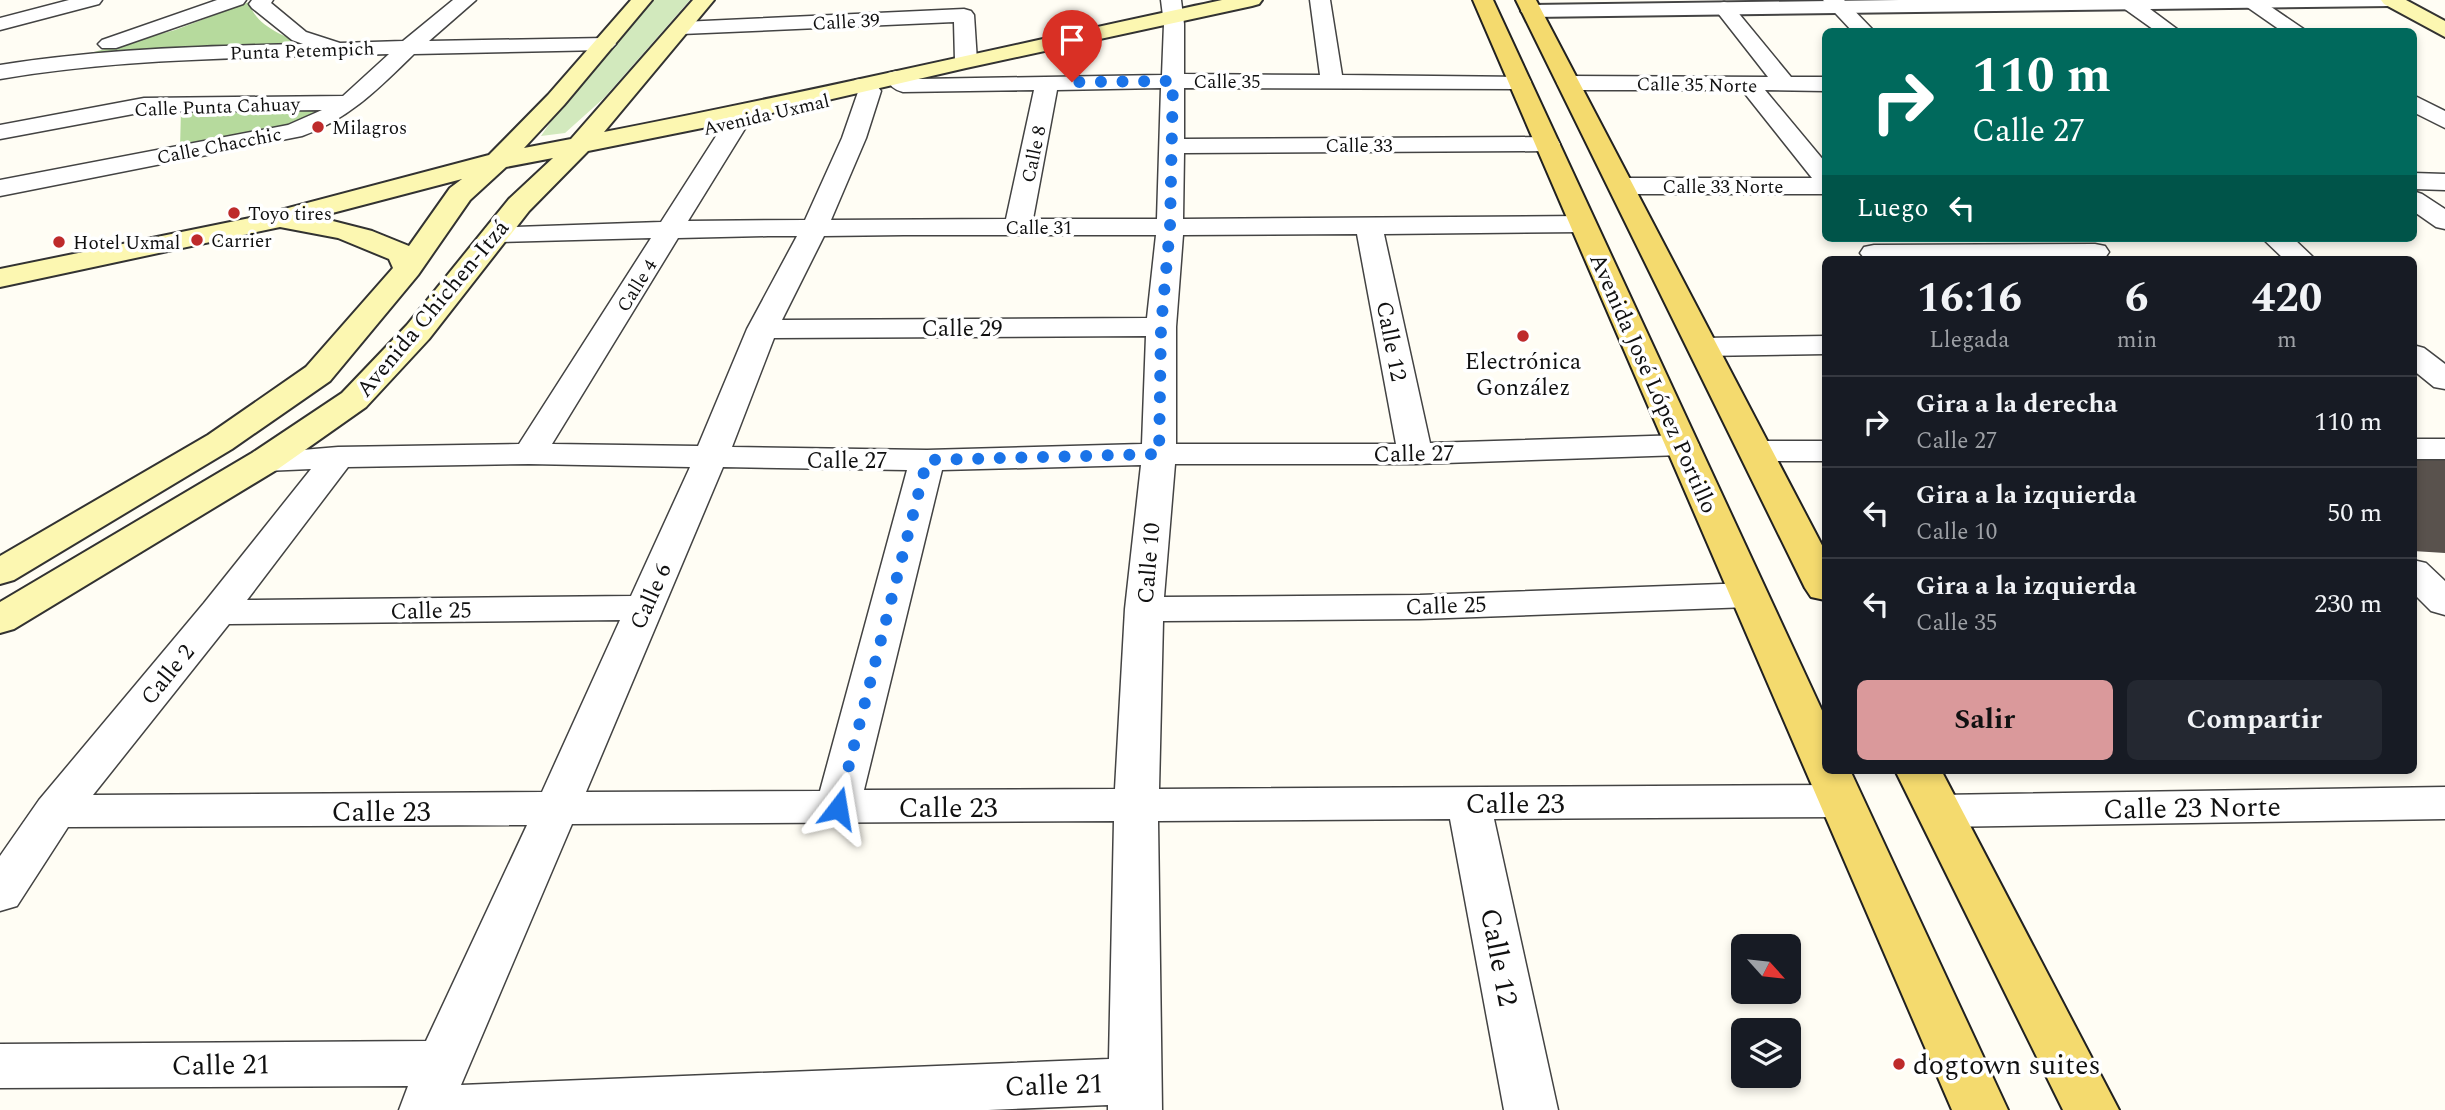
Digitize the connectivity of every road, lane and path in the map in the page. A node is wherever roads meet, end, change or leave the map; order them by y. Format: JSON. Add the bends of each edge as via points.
{"nodes":[{"id":1,"x":92,"y":0,"type":"edge"},
{"id":2,"x":236,"y":0,"type":"edge"},
{"id":3,"x":263,"y":0,"type":"edge"},
{"id":4,"x":642,"y":0,"type":"edge"},
{"id":5,"x":704,"y":0,"type":"edge"},
{"id":6,"x":1252,"y":0,"type":"edge"},
{"id":7,"x":1280,"y":0,"type":"edge"},
{"id":8,"x":1320,"y":0,"type":"edge"},
{"id":9,"x":1483,"y":0,"type":"edge"},
{"id":10,"x":2391,"y":0,"type":"edge"},
{"id":11,"x":437,"y":1,"type":"edge"},
{"id":12,"x":465,"y":1,"type":"edge"},
{"id":13,"x":2105,"y":2,"type":"edge"},
{"id":14,"x":2250,"y":2,"type":"edge"},
{"id":15,"x":1836,"y":3,"type":"edge"},
{"id":16,"x":1966,"y":3,"type":"edge"},
{"id":17,"x":2129,"y":3,"type":"junction"},
{"id":18,"x":1686,"y":4,"type":"edge"},
{"id":19,"x":1529,"y":6,"type":"edge"},
{"id":20,"x":1724,"y":8,"type":"junction"},
{"id":21,"x":1173,"y":14,"type":"edge"},
{"id":22,"x":0,"y":24,"type":"edge"},
{"id":23,"x":682,"y":28,"type":"junction"},
{"id":24,"x":1861,"y":28,"type":"edge"},
{"id":25,"x":2165,"y":28,"type":"edge"},
{"id":26,"x":2292,"y":28,"type":"edge"},
{"id":27,"x":2445,"y":30,"type":"edge"},
{"id":28,"x":604,"y":44,"type":"junction"},
{"id":29,"x":411,"y":46,"type":"junction"},
{"id":30,"x":348,"y":49,"type":"junction"},
{"id":31,"x":966,"y":61,"type":"junction"},
{"id":32,"x":5,"y":71,"type":"edge"},
{"id":33,"x":1173,"y":81,"type":"junction"},
{"id":34,"x":1047,"y":82,"type":"junction"},
{"id":35,"x":1332,"y":82,"type":"junction"},
{"id":36,"x":1520,"y":82,"type":"junction"},
{"id":37,"x":1568,"y":83,"type":"junction"},
{"id":38,"x":1822,"y":83,"type":"edge"},
{"id":39,"x":1785,"y":84,"type":"junction"},
{"id":40,"x":883,"y":85,"type":"junction"},
{"id":41,"x":1749,"y":85,"type":"junction"},
{"id":42,"x":351,"y":103,"type":"junction"},
{"id":43,"x":618,"y":103,"type":"junction"},
{"id":44,"x":2417,"y":104,"type":"edge"},
{"id":45,"x":155,"y":105,"type":"junction"},
{"id":46,"x":738,"y":117,"type":"junction"},
{"id":47,"x":2445,"y":121,"type":"edge"},
{"id":48,"x":0,"y":123,"type":"edge"},
{"id":49,"x":679,"y":124,"type":"junction"},
{"id":50,"x":0,"y":132,"type":"edge"},
{"id":51,"x":583,"y":143,"type":"junction"},
{"id":52,"x":1548,"y":145,"type":"junction"},
{"id":53,"x":1171,"y":146,"type":"junction"},
{"id":54,"x":173,"y":155,"type":"junction"},
{"id":55,"x":498,"y":161,"type":"junction"},
{"id":56,"x":560,"y":166,"type":"junction"},
{"id":57,"x":1822,"y":174,"type":"edge"},
{"id":58,"x":2417,"y":181,"type":"edge"},
{"id":59,"x":2445,"y":182,"type":"edge"},
{"id":60,"x":1620,"y":186,"type":"junction"},
{"id":61,"x":1822,"y":186,"type":"edge"},
{"id":62,"x":0,"y":188,"type":"edge"},
{"id":63,"x":460,"y":194,"type":"junction"},
{"id":64,"x":2417,"y":202,"type":"edge"},
{"id":65,"x":2445,"y":221,"type":"edge"},
{"id":66,"x":290,"y":222,"type":"junction"},
{"id":67,"x":1583,"y":224,"type":"junction"},
{"id":68,"x":252,"y":226,"type":"junction"},
{"id":69,"x":1018,"y":226,"type":"junction"},
{"id":70,"x":815,"y":227,"type":"junction"},
{"id":71,"x":1170,"y":227,"type":"junction"},
{"id":72,"x":1369,"y":227,"type":"junction"},
{"id":73,"x":671,"y":228,"type":"junction"},
{"id":74,"x":496,"y":234,"type":"junction"},
{"id":75,"x":2281,"y":242,"type":"edge"},
{"id":76,"x":2092,"y":250,"type":"edge"},
{"id":77,"x":1874,"y":253,"type":"dead end"},
{"id":78,"x":2297,"y":256,"type":"edge"},
{"id":79,"x":408,"y":269,"type":"junction"},
{"id":80,"x":0,"y":278,"type":"edge"},
{"id":81,"x":1161,"y":327,"type":"junction"},
{"id":82,"x":762,"y":329,"type":"junction"},
{"id":83,"x":1822,"y":345,"type":"edge"},
{"id":84,"x":1703,"y":347,"type":"junction"},
{"id":85,"x":2417,"y":357,"type":"edge"},
{"id":86,"x":2445,"y":380,"type":"edge"},
{"id":87,"x":1682,"y":445,"type":"junction"},
{"id":88,"x":2417,"y":449,"type":"edge"},
{"id":89,"x":2445,"y":449,"type":"edge"},
{"id":90,"x":1755,"y":451,"type":"junction"},
{"id":91,"x":1822,"y":451,"type":"edge"},
{"id":92,"x":529,"y":454,"type":"junction"},
{"id":93,"x":1159,"y":454,"type":"junction"},
{"id":94,"x":1415,"y":454,"type":"junction"},
{"id":95,"x":338,"y":457,"type":"junction"},
{"id":96,"x":710,"y":459,"type":"junction"},
{"id":97,"x":927,"y":460,"type":"junction"},
{"id":98,"x":265,"y":461,"type":"junction"},
{"id":99,"x":0,"y":572,"type":"edge"},
{"id":100,"x":2422,"y":573,"type":"edge"},
{"id":101,"x":1822,"y":580,"type":"edge"},
{"id":102,"x":1749,"y":595,"type":"junction"},
{"id":103,"x":2445,"y":603,"type":"edge"},
{"id":104,"x":645,"y":608,"type":"junction"},
{"id":105,"x":1143,"y":608,"type":"junction"},
{"id":106,"x":218,"y":612,"type":"junction"},
{"id":107,"x":0,"y":620,"type":"edge"},
{"id":108,"x":1822,"y":759,"type":"edge"},
{"id":109,"x":1831,"y":779,"type":"edge"},
{"id":110,"x":1928,"y":790,"type":"edge"},
{"id":111,"x":2445,"y":803,"type":"edge"},
{"id":112,"x":1469,"y":804,"type":"junction"},
{"id":113,"x":1136,"y":806,"type":"junction"},
{"id":114,"x":838,"y":808,"type":"junction"},
{"id":115,"x":556,"y":810,"type":"junction"},
{"id":116,"x":55,"y":811,"type":"junction"},
{"id":117,"x":0,"y":893,"type":"edge"},
{"id":118,"x":0,"y":1066,"type":"edge"},
{"id":119,"x":431,"y":1094,"type":"edge"},
{"id":120,"x":1135,"y":1096,"type":"edge"},
{"id":121,"x":1531,"y":1110,"type":"edge"},
{"id":122,"x":1980,"y":1110,"type":"edge"},
{"id":123,"x":2091,"y":1110,"type":"edge"}],
"edges":[{"from":1,"to":22,"type":"street"},
{"from":2,"to":32,"type":"street","via":[[137,36]]},
{"from":3,"to":30,"type":"street","via":[[259,4],[299,36]]},
{"from":4,"to":28,"type":"main road","name":"Avenida Chichen-Itzá"},
{"from":5,"to":23,"type":"main road","name":"Avenida Chichen-Itzá"},
{"from":6,"to":21,"type":"main road","name":"Avenida Uxmal"},
{"from":7,"to":21,"type":"main road","name":"Avenida Uxmal"},
{"from":8,"to":35,"type":"street"},
{"from":9,"to":36,"type":"main road","name":"Avenida José López Portillo"},
{"from":10,"to":14,"type":"street"},
{"from":10,"to":27,"type":"main road"},
{"from":11,"to":12,"type":"street"},
{"from":12,"to":29,"type":"street","name":"Calle Chacchic"},
{"from":13,"to":16,"type":"street"},
{"from":13,"to":17,"type":"street"},
{"from":14,"to":17,"type":"street"},
{"from":14,"to":26,"type":"street"},
{"from":15,"to":16,"type":"street"},
{"from":15,"to":20,"type":"street"},
{"from":15,"to":24,"type":"street"},
{"from":17,"to":25,"type":"street"},
{"from":18,"to":19,"type":"street"},
{"from":18,"to":20,"type":"street"},
{"from":19,"to":37,"type":"main road"},
{"from":20,"to":39,"type":"street"},
{"from":21,"to":31,"type":"main road","name":"Avenida Uxmal"},
{"from":21,"to":33,"type":"street","name":"Calle 10"},
{"from":21,"to":40,"type":"main road","name":"Avenida Uxmal"},
{"from":23,"to":31,"type":"street","name":"Calle 39","via":[[964,15]]},
{"from":23,"to":43,"type":"main road","name":"Avenida Chichen-Itzá"},
{"from":28,"to":29,"type":"street","name":"Punta Petempich"},
{"from":28,"to":55,"type":"main road","name":"Avenida Chichen-Itzá"},
{"from":29,"to":30,"type":"street","name":"Punta Petempich"},
{"from":29,"to":42,"type":"street","name":"Calle Chacchic"},
{"from":30,"to":32,"type":"street","name":"Punta Petempich","via":[[107,58]]},
{"from":31,"to":40,"type":"main road","name":"Avenida Uxmal"},
{"from":33,"to":34,"type":"street","name":"Calle 35"},
{"from":33,"to":35,"type":"street","name":"Calle 35"},
{"from":33,"to":53,"type":"street","name":"Calle 10"},
{"from":34,"to":40,"type":"street","name":"Calle 35"},
{"from":34,"to":69,"type":"street","name":"Calle 8"},
{"from":35,"to":36,"type":"street","name":"Calle 35"},
{"from":36,"to":52,"type":"main road","name":"Avenida José López Portillo"},
{"from":37,"to":41,"type":"street","name":"Calle 35 Norte"},
{"from":37,"to":60,"type":"main road"},
{"from":38,"to":39,"type":"street","name":"Calle 35 Norte"},
{"from":39,"to":41,"type":"street","name":"Calle 35 Norte"},
{"from":40,"to":46,"type":"main road","name":"Avenida Uxmal"},
{"from":40,"to":70,"type":"street","name":"Calle 6"},
{"from":41,"to":57,"type":"street"},
{"from":42,"to":45,"type":"street","name":"Calle Punta Cahuay"},
{"from":42,"to":54,"type":"street","name":"Calle Chacchic","via":[[318,124]]},
{"from":43,"to":49,"type":"main road","via":[[638,119]]},
{"from":43,"to":51,"type":"main road","name":"Avenida Chichen-Itzá"},
{"from":44,"to":47,"type":"street"},
{"from":45,"to":48,"type":"street","via":[[99,105]]},
{"from":45,"to":50,"type":"street","name":"Calle Punta Cahuay"},
{"from":45,"to":54,"type":"street"},
{"from":46,"to":49,"type":"main road","name":"Avenida Uxmal"},
{"from":46,"to":56,"type":"main road","name":"Avenida Uxmal"},
{"from":46,"to":73,"type":"street","name":"Calle 4"},
{"from":49,"to":51,"type":"main road","name":"Avenida Uxmal"},
{"from":51,"to":55,"type":"main road","name":"Avenida Uxmal"},
{"from":51,"to":56,"type":"main road","name":"Avenida Chichen-Itzá"},
{"from":52,"to":53,"type":"street","name":"Calle 33"},
{"from":52,"to":67,"type":"main road","name":"Avenida José López Portillo"},
{"from":53,"to":71,"type":"street","name":"Calle 10"},
{"from":54,"to":62,"type":"street","name":"Calle Chacchic"},
{"from":55,"to":63,"type":"main road","name":"Avenida Chichen-Itzá"},
{"from":55,"to":68,"type":"main road","name":"Avenida Uxmal"},
{"from":56,"to":63,"type":"main road","name":"Avenida Uxmal"},
{"from":56,"to":74,"type":"main road","name":"Avenida Chichen-Itzá"},
{"from":58,"to":59,"type":"street"},
{"from":60,"to":61,"type":"street","name":"Calle 33 Norte"},
{"from":60,"to":84,"type":"main road"},
{"from":63,"to":66,"type":"main road","name":"Avenida Uxmal"},
{"from":63,"to":79,"type":"main road","name":"Avenida Chichen-Itzá"},
{"from":64,"to":65,"type":"street"},
{"from":66,"to":68,"type":"main road","name":"Avenida Uxmal"},
{"from":66,"to":79,"type":"main road","via":[[372,239],[402,254]]},
{"from":67,"to":72,"type":"street","name":"Calle 31"},
{"from":67,"to":87,"type":"main road","name":"Avenida José López Portillo"},
{"from":68,"to":80,"type":"main road","name":"Avenida Uxmal"},
{"from":69,"to":70,"type":"street","name":"Calle 31"},
{"from":69,"to":71,"type":"street","name":"Calle 31"},
{"from":70,"to":73,"type":"street","name":"Calle 31"},
{"from":70,"to":82,"type":"street","name":"Calle 6"},
{"from":71,"to":72,"type":"street","name":"Calle 31"},
{"from":71,"to":81,"type":"street","name":"Calle 10"},
{"from":72,"to":94,"type":"street","name":"Calle 12"},
{"from":73,"to":74,"type":"street","name":"Calle 31"},
{"from":73,"to":92,"type":"street","name":"Calle 4"},
{"from":74,"to":98,"type":"main road","name":"Avenida Chichen-Itzá","via":[[418,332],[354,400]]},
{"from":75,"to":78,"type":"street"},
{"from":76,"to":77,"type":"street"},
{"from":79,"to":99,"type":"main road","name":"Avenida Chichen-Itzá","via":[[318,374],[220,442]]},
{"from":81,"to":82,"type":"street","name":"Calle 29"},
{"from":81,"to":93,"type":"street","name":"Calle 10"},
{"from":82,"to":96,"type":"street","name":"Calle 6"},
{"from":83,"to":84,"type":"street"},
{"from":84,"to":90,"type":"main road"},
{"from":85,"to":86,"type":"street"},
{"from":87,"to":94,"type":"street","name":"Calle 27"},
{"from":87,"to":102,"type":"main road","name":"Avenida José López Portillo"},
{"from":88,"to":89,"type":"street"},
{"from":90,"to":91,"type":"street"},
{"from":90,"to":101,"type":"main road"},
{"from":92,"to":95,"type":"street","name":"Calle 27"},
{"from":92,"to":96,"type":"street","name":"Calle 27"},
{"from":93,"to":94,"type":"street","name":"Calle 27"},
{"from":93,"to":97,"type":"street","name":"Calle 27"},
{"from":93,"to":105,"type":"street","name":"Calle 10"},
{"from":95,"to":98,"type":"street","name":"Calle 27"},
{"from":95,"to":106,"type":"street","name":"Calle 2"},
{"from":96,"to":97,"type":"street","name":"Calle 27"},
{"from":96,"to":104,"type":"street","name":"Calle 6"},
{"from":97,"to":114,"type":"street"},
{"from":98,"to":107,"type":"main road","name":"Avenida Chichen-Itzá"},
{"from":100,"to":103,"type":"street"},
{"from":102,"to":105,"type":"street","name":"Calle 25","via":[[1420,607]]},
{"from":102,"to":108,"type":"main road","name":"Avenida José López Portillo"},
{"from":104,"to":106,"type":"street","name":"Calle 25"},
{"from":104,"to":115,"type":"street","name":"Calle 6"},
{"from":105,"to":113,"type":"street","name":"Calle 10"},
{"from":106,"to":116,"type":"street","name":"Calle 2"},
{"from":109,"to":112,"type":"street","name":"Calle 23"},
{"from":109,"to":122,"type":"main road","name":"Avenida José López Portillo"},
{"from":110,"to":111,"type":"street","name":"Calle 23 Norte"},
{"from":110,"to":123,"type":"main road"},
{"from":112,"to":113,"type":"street","name":"Calle 23"},
{"from":112,"to":121,"type":"street","name":"Calle 12"},
{"from":113,"to":114,"type":"street","name":"Calle 23"},
{"from":113,"to":120,"type":"street","name":"Calle 10"},
{"from":114,"to":115,"type":"street","name":"Calle 23"},
{"from":115,"to":116,"type":"street","name":"Calle 23"},
{"from":115,"to":119,"type":"street","name":"Calle 6"},
{"from":116,"to":117,"type":"street","name":"Calle 2"},
{"from":118,"to":119,"type":"street","name":"Calle 21"},
{"from":119,"to":120,"type":"street","name":"Calle 21"}]}
